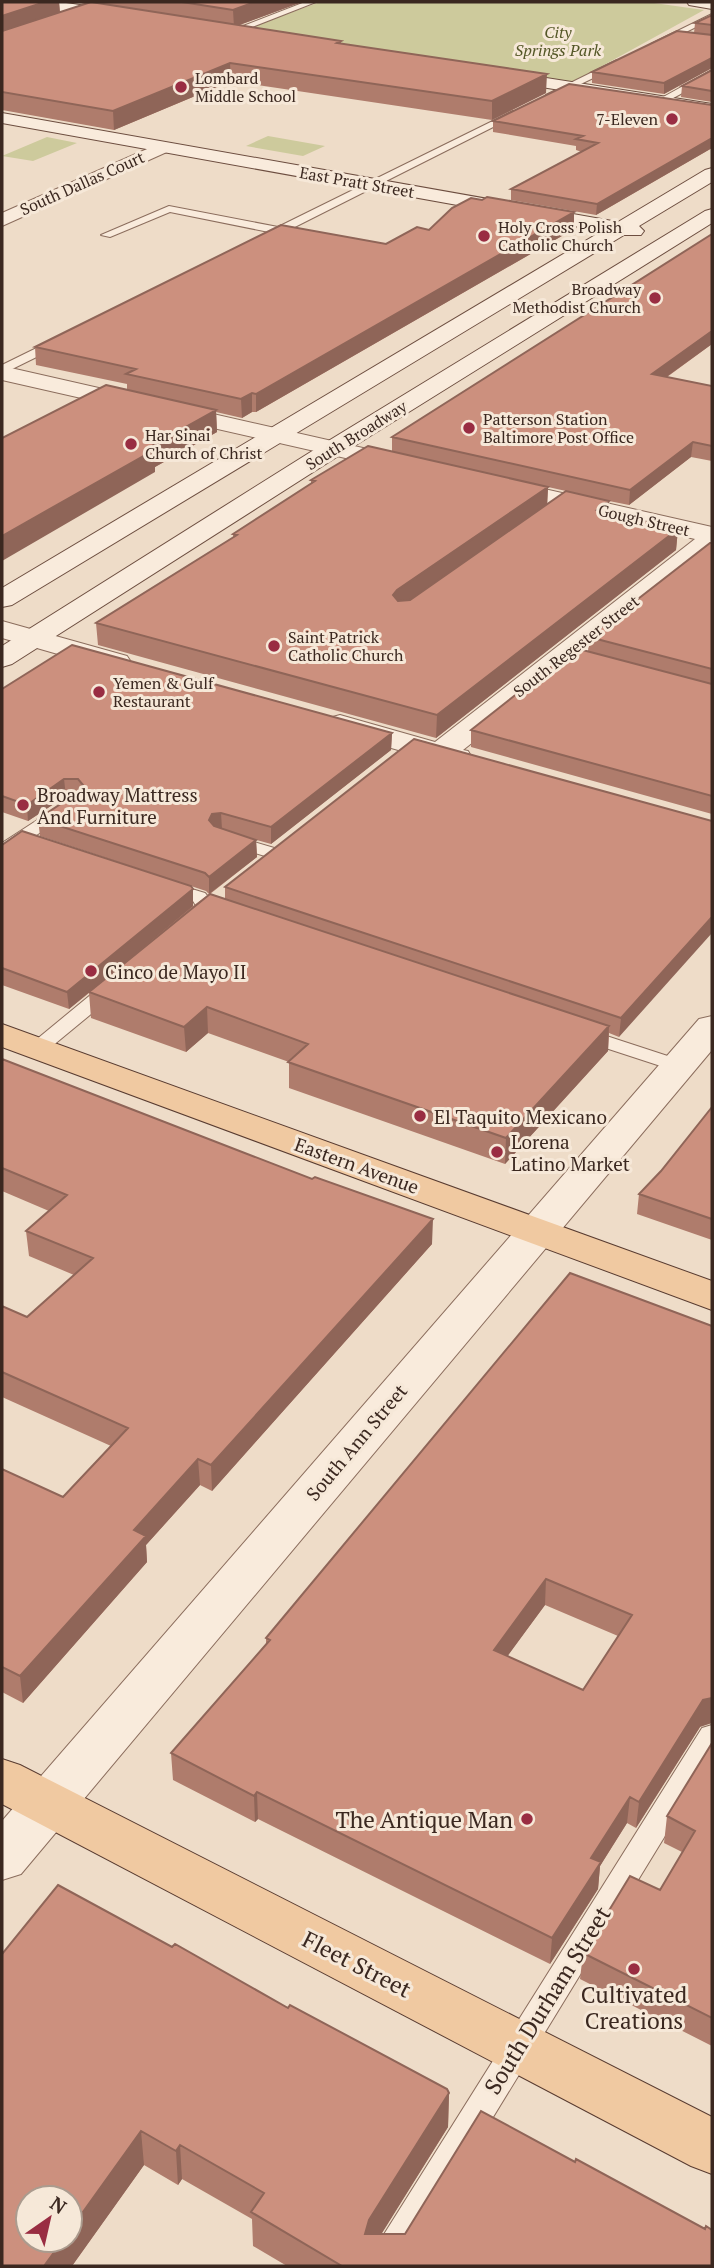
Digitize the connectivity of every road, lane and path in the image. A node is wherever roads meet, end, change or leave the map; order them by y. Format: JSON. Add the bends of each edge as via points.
{"nodes":[{"id":1,"x":30,"y":2,"type":"edge"},
{"id":2,"x":119,"y":2,"type":"edge"},
{"id":3,"x":312,"y":2,"type":"edge"},
{"id":4,"x":694,"y":2,"type":"edge"},
{"id":5,"x":712,"y":4,"type":"edge"},
{"id":6,"x":91,"y":11,"type":"junction"},
{"id":7,"x":712,"y":16,"type":"edge"},
{"id":8,"x":135,"y":18,"type":"edge"},
{"id":9,"x":54,"y":24,"type":"edge"},
{"id":10,"x":222,"y":32,"type":"joint"},
{"id":11,"x":673,"y":35,"type":"junction"},
{"id":12,"x":686,"y":37,"type":"edge"},
{"id":13,"x":268,"y":39,"type":"edge"},
{"id":14,"x":649,"y":47,"type":"edge"},
{"id":15,"x":625,"y":58,"type":"edge"},
{"id":16,"x":481,"y":73,"type":"edge"},
{"id":17,"x":712,"y":73,"type":"edge"},
{"id":18,"x":569,"y":86,"type":"junction"},
{"id":19,"x":661,"y":101,"type":"junction"},
{"id":20,"x":536,"y":103,"type":"edge"},
{"id":21,"x":525,"y":108,"type":"edge"},
{"id":22,"x":712,"y":109,"type":"edge"},
{"id":23,"x":2,"y":118,"type":"edge"},
{"id":24,"x":163,"y":147,"type":"junction"},
{"id":25,"x":712,"y":174,"type":"edge"},
{"id":26,"x":373,"y":185,"type":"junction"},
{"id":27,"x":712,"y":215,"type":"edge"},
{"id":28,"x":2,"y":220,"type":"edge"},
{"id":29,"x":622,"y":229,"type":"junction"},
{"id":30,"x":280,"y":231,"type":"junction"},
{"id":31,"x":106,"y":235,"type":"dead end"},
{"id":32,"x":676,"y":238,"type":"junction"},
{"id":33,"x":704,"y":244,"type":"edge"},
{"id":34,"x":249,"y":246,"type":"edge"},
{"id":35,"x":74,"y":334,"type":"edge"},
{"id":36,"x":2,"y":372,"type":"edge"},
{"id":37,"x":110,"y":397,"type":"junction"},
{"id":38,"x":86,"y":410,"type":"edge"},
{"id":39,"x":274,"y":434,"type":"junction"},
{"id":40,"x":334,"y":448,"type":"junction"},
{"id":41,"x":430,"y":470,"type":"edge"},
{"id":42,"x":470,"y":480,"type":"edge"},
{"id":43,"x":712,"y":537,"type":"edge"},
{"id":44,"x":2,"y":599,"type":"edge"},
{"id":45,"x":2,"y":629,"type":"edge"},
{"id":46,"x":34,"y":638,"type":"junction"},
{"id":47,"x":2,"y":658,"type":"edge"},
{"id":48,"x":138,"y":668,"type":"edge"},
{"id":49,"x":309,"y":716,"type":"edge"},
{"id":50,"x":416,"y":752,"type":"junction"},
{"id":51,"x":491,"y":767,"type":"edge"},
{"id":52,"x":72,"y":802,"type":"edge"},
{"id":53,"x":221,"y":837,"type":"edge"},
{"id":54,"x":20,"y":838,"type":"junction"},
{"id":55,"x":43,"y":846,"type":"edge"},
{"id":56,"x":2,"y":851,"type":"edge"},
{"id":57,"x":256,"y":870,"type":"edge"},
{"id":58,"x":147,"y":880,"type":"edge"},
{"id":59,"x":226,"y":892,"type":"edge"},
{"id":60,"x":202,"y":912,"type":"junction"},
{"id":61,"x":246,"y":921,"type":"edge"},
{"id":62,"x":122,"y":978,"type":"edge"},
{"id":63,"x":560,"y":1026,"type":"edge"},
{"id":64,"x":712,"y":1027,"type":"edge"},
{"id":65,"x":2,"y":1035,"type":"edge"},
{"id":66,"x":38,"y":1048,"type":"junction"},
{"id":67,"x":679,"y":1066,"type":"junction"},
{"id":68,"x":536,"y":1231,"type":"junction"},
{"id":69,"x":712,"y":1296,"type":"edge"},
{"id":70,"x":712,"y":1735,"type":"edge"},
{"id":71,"x":2,"y":1780,"type":"edge"},
{"id":72,"x":49,"y":1804,"type":"junction"},
{"id":73,"x":2,"y":1858,"type":"edge"},
{"id":74,"x":517,"y":2047,"type":"junction"},
{"id":75,"x":712,"y":2147,"type":"edge"},
{"id":76,"x":383,"y":2266,"type":"edge"}],
"edges":[{"from":1,"to":6,"type":"main road"},
{"from":2,"to":6,"type":"main road"},
{"from":3,"to":10,"type":"lane"},
{"from":4,"to":5,"type":"main road"},
{"from":6,"to":8,"type":"main road"},
{"from":6,"to":9,"type":"main road"},
{"from":7,"to":11,"type":"lane"},
{"from":10,"to":13,"type":"main road"},
{"from":11,"to":12,"type":"lane"},
{"from":11,"to":14,"type":"lane"},
{"from":15,"to":18,"type":"lane"},
{"from":16,"to":18,"type":"main road"},
{"from":17,"to":19,"type":"lane"},
{"from":18,"to":19,"type":"main road"},
{"from":18,"to":20,"type":"lane"},
{"from":19,"to":22,"type":"main road"},
{"from":21,"to":26,"type":"lane"},
{"from":23,"to":24,"type":"main road","name":"East Pratt Street"},
{"from":24,"to":26,"type":"main road","name":"East Pratt Street"},
{"from":24,"to":28,"type":"main road","name":"South Dallas Court"},
{"from":25,"to":29,"type":"main road"},
{"from":26,"to":29,"type":"main road","name":"East Pratt Street"},
{"from":26,"to":30,"type":"lane"},
{"from":27,"to":32,"type":"main road","name":"South Broadway"},
{"from":29,"to":32,"type":"main road","name":"East Pratt Street"},
{"from":29,"to":39,"type":"main road"},
{"from":30,"to":31,"type":"lane","via":[[169,209]]},
{"from":30,"to":34,"type":"lane"},
{"from":32,"to":33,"type":"main road","name":"East Pratt Street"},
{"from":32,"to":40,"type":"main road","name":"South Broadway"},
{"from":35,"to":36,"type":"lane"},
{"from":36,"to":37,"type":"main road"},
{"from":37,"to":38,"type":"lane"},
{"from":37,"to":39,"type":"main road"},
{"from":39,"to":40,"type":"main road"},
{"from":39,"to":44,"type":"main road"},
{"from":40,"to":41,"type":"main road"},
{"from":40,"to":46,"type":"main road","name":"South Broadway"},
{"from":42,"to":43,"type":"main road","name":"Gough Street","via":[[558,507]]},
{"from":43,"to":50,"type":"main road","name":"South Regester Street","via":[[572,656]]},
{"from":45,"to":46,"type":"main road"},
{"from":46,"to":47,"type":"main road","name":"South Broadway"},
{"from":46,"to":48,"type":"main road"},
{"from":49,"to":50,"type":"main road"},
{"from":50,"to":51,"type":"main road"},
{"from":52,"to":54,"type":"lane"},
{"from":53,"to":57,"type":"lane","via":[[280,850]]},
{"from":54,"to":55,"type":"lane"},
{"from":54,"to":56,"type":"lane"},
{"from":58,"to":60,"type":"lane","via":[[199,897]]},
{"from":59,"to":60,"type":"lane"},
{"from":60,"to":61,"type":"lane"},
{"from":62,"to":66,"type":"lane"},
{"from":63,"to":67,"type":"lane"},
{"from":64,"to":67,"type":"main road","name":"South Ann Street"},
{"from":65,"to":66,"type":"main road","name":"Eastern Avenue"},
{"from":66,"to":68,"type":"main road","name":"Eastern Avenue"},
{"from":67,"to":68,"type":"main road","name":"South Ann Street"},
{"from":68,"to":69,"type":"main road","name":"Eastern Avenue"},
{"from":68,"to":72,"type":"main road","name":"South Ann Street"},
{"from":70,"to":74,"type":"lane","name":"South Durham Street"},
{"from":71,"to":72,"type":"main road","name":"Fleet Street"},
{"from":72,"to":73,"type":"main road","name":"South Ann Street"},
{"from":72,"to":74,"type":"main road","name":"Fleet Street"},
{"from":74,"to":75,"type":"main road","name":"Fleet Street"},
{"from":74,"to":76,"type":"lane","name":"South Durham Street"}]}
